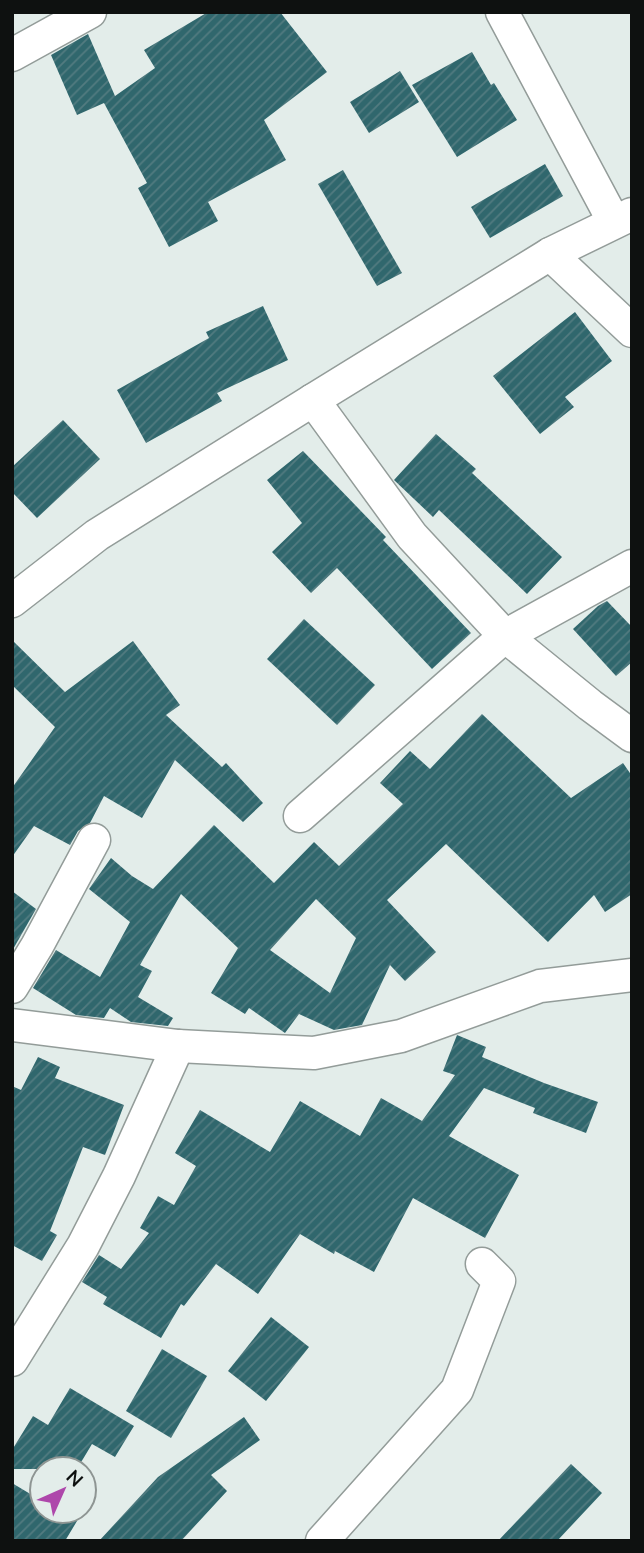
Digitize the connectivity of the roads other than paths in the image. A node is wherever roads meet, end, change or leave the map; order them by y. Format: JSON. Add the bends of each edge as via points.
{"nodes":[{"id":1,"x":90,"y":12,"type":"edge"},
{"id":2,"x":502,"y":12,"type":"edge"},
{"id":3,"x":12,"y":55,"type":"edge"},
{"id":4,"x":623,"y":218,"type":"edge"},
{"id":5,"x":550,"y":254,"type":"junction"},
{"id":6,"x":632,"y":331,"type":"edge"},
{"id":7,"x":313,"y":400,"type":"junction"},
{"id":8,"x":632,"y":566,"type":"edge"},
{"id":9,"x":12,"y":601,"type":"edge"},
{"id":10,"x":505,"y":636,"type":"junction"},
{"id":11,"x":632,"y":736,"type":"edge"},
{"id":12,"x":300,"y":816,"type":"dead end"},
{"id":13,"x":94,"y":840,"type":"dead end"},
{"id":14,"x":632,"y":975,"type":"edge"},
{"id":15,"x":12,"y":987,"type":"edge"},
{"id":16,"x":12,"y":1025,"type":"edge"},
{"id":17,"x":178,"y":1046,"type":"junction"},
{"id":18,"x":482,"y":1264,"type":"dead end"},
{"id":19,"x":12,"y":1360,"type":"edge"},
{"id":20,"x":322,"y":1541,"type":"edge"}],
"edges":[{"from":1,"to":3,"type":"street"},
{"from":2,"to":4,"type":"street"},
{"from":4,"to":5,"type":"street"},
{"from":5,"to":6,"type":"street"},
{"from":5,"to":7,"type":"street"},
{"from":7,"to":9,"type":"street","via":[[97,535]]},
{"from":7,"to":10,"type":"street","via":[[412,536]]},
{"from":8,"to":10,"type":"street"},
{"from":10,"to":11,"type":"street"},
{"from":10,"to":12,"type":"street"},
{"from":13,"to":15,"type":"street"},
{"from":14,"to":17,"type":"street","via":[[541,986],[401,1036],[314,1053]]},
{"from":16,"to":17,"type":"street"},
{"from":17,"to":19,"type":"street","via":[[83,1246]]},
{"from":18,"to":20,"type":"street","via":[[499,1281],[457,1390]]}]}
